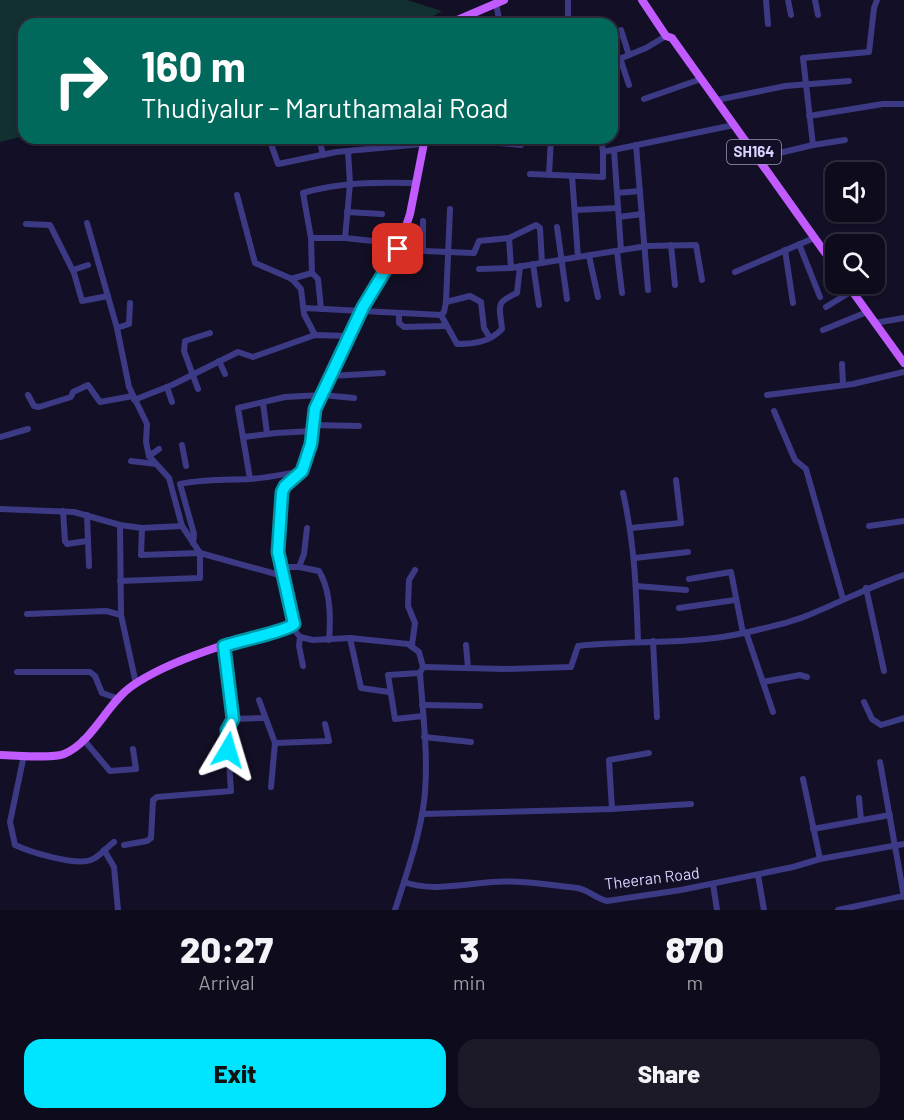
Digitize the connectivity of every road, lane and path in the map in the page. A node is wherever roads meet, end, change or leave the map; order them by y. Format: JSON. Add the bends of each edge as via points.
{"nodes":[{"id":1,"x":568,"y":0,"type":"edge"},
{"id":2,"x":642,"y":0,"type":"edge"},
{"id":3,"x":647,"y":0,"type":"edge"},
{"id":4,"x":766,"y":0,"type":"edge"},
{"id":5,"x":788,"y":0,"type":"edge"},
{"id":6,"x":815,"y":0,"type":"edge"},
{"id":7,"x":877,"y":0,"type":"edge"},
{"id":8,"x":500,"y":2,"type":"edge"},
{"id":9,"x":791,"y":15,"type":"dead end"},
{"id":10,"x":818,"y":15,"type":"dead end"},
{"id":11,"x":462,"y":18,"type":"edge"},
{"id":12,"x":500,"y":18,"type":"edge"},
{"id":13,"x":568,"y":18,"type":"edge"},
{"id":14,"x":768,"y":24,"type":"dead end"},
{"id":15,"x":621,"y":30,"type":"dead end"},
{"id":16,"x":669,"y":37,"type":"junction"},
{"id":17,"x":628,"y":55,"type":"junction"},
{"id":18,"x":620,"y":58,"type":"joint"},
{"id":19,"x":701,"y":79,"type":"junction"},
{"id":20,"x":849,"y":81,"type":"dead end"},
{"id":21,"x":629,"y":85,"type":"dead end"},
{"id":22,"x":805,"y":85,"type":"junction"},
{"id":23,"x":644,"y":99,"type":"dead end"},
{"id":24,"x":717,"y":100,"type":"junction"},
{"id":25,"x":904,"y":104,"type":"edge"},
{"id":26,"x":809,"y":116,"type":"junction"},
{"id":27,"x":734,"y":125,"type":"junction"},
{"id":28,"x":845,"y":140,"type":"dead end"},
{"id":29,"x":271,"y":144,"type":"edge"},
{"id":30,"x":320,"y":144,"type":"edge"},
{"id":31,"x":391,"y":144,"type":"edge"},
{"id":32,"x":408,"y":144,"type":"edge"},
{"id":33,"x":423,"y":144,"type":"edge"},
{"id":34,"x":551,"y":144,"type":"edge"},
{"id":35,"x":602,"y":144,"type":"edge"},
{"id":36,"x":636,"y":145,"type":"junction"},
{"id":37,"x":813,"y":145,"type":"junction"},
{"id":38,"x":391,"y":147,"type":"junction"},
{"id":39,"x":614,"y":150,"type":"junction"},
{"id":40,"x":348,"y":151,"type":"junction"},
{"id":41,"x":603,"y":152,"type":"junction"},
{"id":42,"x":323,"y":155,"type":"junction"},
{"id":43,"x":758,"y":158,"type":"junction"},
{"id":44,"x":531,"y":174,"type":"dead end"},
{"id":45,"x":549,"y":175,"type":"junction"},
{"id":46,"x":573,"y":176,"type":"junction"},
{"id":47,"x":416,"y":183,"type":"junction"},
{"id":48,"x":350,"y":184,"type":"junction"},
{"id":49,"x":640,"y":191,"type":"junction"},
{"id":50,"x":617,"y":193,"type":"junction"},
{"id":51,"x":237,"y":195,"type":"dead end"},
{"id":52,"x":618,"y":208,"type":"junction"},
{"id":53,"x":450,"y":209,"type":"dead end"},
{"id":54,"x":575,"y":210,"type":"junction"},
{"id":55,"x":348,"y":212,"type":"junction"},
{"id":56,"x":382,"y":214,"type":"dead end"},
{"id":57,"x":642,"y":214,"type":"junction"},
{"id":58,"x":619,"y":217,"type":"junction"},
{"id":59,"x":423,"y":221,"type":"dead end"},
{"id":60,"x":87,"y":223,"type":"dead end"},
{"id":61,"x":26,"y":224,"type":"dead end"},
{"id":62,"x":557,"y":227,"type":"dead end"},
{"id":63,"x":311,"y":238,"type":"junction"},
{"id":64,"x":345,"y":238,"type":"junction"},
{"id":65,"x":509,"y":238,"type":"junction"},
{"id":66,"x":814,"y":238,"type":"junction"},
{"id":67,"x":373,"y":241,"type":"dead end"},
{"id":68,"x":799,"y":244,"type":"junction"},
{"id":69,"x":671,"y":245,"type":"junction"},
{"id":70,"x":645,"y":246,"type":"junction"},
{"id":71,"x":398,"y":249,"type":"junction"},
{"id":72,"x":423,"y":250,"type":"junction"},
{"id":73,"x":785,"y":250,"type":"junction"},
{"id":74,"x":619,"y":251,"type":"junction"},
{"id":75,"x":449,"y":252,"type":"junction"},
{"id":76,"x":825,"y":253,"type":"edge"},
{"id":77,"x":589,"y":256,"type":"junction"},
{"id":78,"x":578,"y":257,"type":"junction"},
{"id":79,"x":561,"y":260,"type":"junction"},
{"id":80,"x":542,"y":263,"type":"junction"},
{"id":81,"x":532,"y":264,"type":"junction"},
{"id":82,"x":88,"y":265,"type":"dead end"},
{"id":83,"x":520,"y":266,"type":"junction"},
{"id":84,"x":512,"y":268,"type":"junction"},
{"id":85,"x":479,"y":269,"type":"dead end"},
{"id":86,"x":73,"y":270,"type":"junction"},
{"id":87,"x":735,"y":272,"type":"dead end"},
{"id":88,"x":312,"y":273,"type":"junction"},
{"id":89,"x":291,"y":279,"type":"junction"},
{"id":90,"x":702,"y":280,"type":"dead end"},
{"id":91,"x":675,"y":285,"type":"dead end"},
{"id":92,"x":648,"y":290,"type":"dead end"},
{"id":93,"x":622,"y":293,"type":"dead end"},
{"id":94,"x":841,"y":294,"type":"edge"},
{"id":95,"x":854,"y":294,"type":"edge"},
{"id":96,"x":108,"y":296,"type":"junction"},
{"id":97,"x":598,"y":297,"type":"dead end"},
{"id":98,"x":820,"y":297,"type":"dead end"},
{"id":99,"x":567,"y":299,"type":"dead end"},
{"id":100,"x":446,"y":302,"type":"junction"},
{"id":101,"x":130,"y":303,"type":"dead end"},
{"id":102,"x":793,"y":303,"type":"dead end"},
{"id":103,"x":539,"y":305,"type":"dead end"},
{"id":104,"x":826,"y":306,"type":"dead end"},
{"id":105,"x":304,"y":308,"type":"junction"},
{"id":106,"x":321,"y":309,"type":"junction"},
{"id":107,"x":360,"y":312,"type":"junction"},
{"id":108,"x":867,"y":312,"type":"junction"},
{"id":109,"x":399,"y":314,"type":"junction"},
{"id":110,"x":441,"y":315,"type":"junction"},
{"id":111,"x":904,"y":318,"type":"edge"},
{"id":112,"x":875,"y":323,"type":"junction"},
{"id":113,"x":445,"y":326,"type":"junction"},
{"id":114,"x":117,"y":328,"type":"junction"},
{"id":115,"x":823,"y":330,"type":"dead end"},
{"id":116,"x":210,"y":333,"type":"dead end"},
{"id":117,"x":315,"y":335,"type":"junction"},
{"id":118,"x":349,"y":336,"type":"junction"},
{"id":119,"x":490,"y":338,"type":"junction"},
{"id":120,"x":219,"y":361,"type":"junction"},
{"id":121,"x":904,"y":363,"type":"edge"},
{"id":122,"x":842,"y":364,"type":"dead end"},
{"id":123,"x":383,"y":372,"type":"dead end"},
{"id":124,"x":904,"y":372,"type":"edge"},
{"id":125,"x":193,"y":375,"type":"junction"},
{"id":126,"x":225,"y":375,"type":"dead end"},
{"id":127,"x":331,"y":376,"type":"junction"},
{"id":128,"x":843,"y":385,"type":"junction"},
{"id":129,"x":167,"y":387,"type":"junction"},
{"id":130,"x":198,"y":389,"type":"dead end"},
{"id":131,"x":28,"y":395,"type":"dead end"},
{"id":132,"x":767,"y":395,"type":"dead end"},
{"id":133,"x":322,"y":396,"type":"junction"},
{"id":134,"x":134,"y":398,"type":"junction"},
{"id":135,"x":354,"y":398,"type":"dead end"},
{"id":136,"x":172,"y":402,"type":"dead end"},
{"id":137,"x":263,"y":403,"type":"junction"},
{"id":138,"x":774,"y":411,"type":"dead end"},
{"id":139,"x":359,"y":426,"type":"dead end"},
{"id":140,"x":313,"y":428,"type":"junction"},
{"id":141,"x":28,"y":429,"type":"dead end"},
{"id":142,"x":267,"y":434,"type":"junction"},
{"id":143,"x":0,"y":437,"type":"edge"},
{"id":144,"x":244,"y":438,"type":"junction"},
{"id":145,"x":182,"y":445,"type":"dead end"},
{"id":146,"x":159,"y":449,"type":"dead end"},
{"id":147,"x":148,"y":456,"type":"junction"},
{"id":148,"x":131,"y":460,"type":"dead end"},
{"id":149,"x":156,"y":464,"type":"junction"},
{"id":150,"x":186,"y":466,"type":"dead end"},
{"id":151,"x":302,"y":471,"type":"junction"},
{"id":152,"x":250,"y":479,"type":"junction"},
{"id":153,"x":676,"y":480,"type":"dead end"},
{"id":154,"x":623,"y":493,"type":"dead end"},
{"id":155,"x":0,"y":509,"type":"edge"},
{"id":156,"x":63,"y":511,"type":"junction"},
{"id":157,"x":87,"y":516,"type":"junction"},
{"id":158,"x":904,"y":521,"type":"edge"},
{"id":159,"x":120,"y":525,"type":"junction"},
{"id":160,"x":182,"y":526,"type":"junction"},
{"id":161,"x":869,"y":526,"type":"dead end"},
{"id":162,"x":142,"y":528,"type":"junction"},
{"id":163,"x":308,"y":528,"type":"dead end"},
{"id":164,"x":631,"y":528,"type":"junction"},
{"id":165,"x":87,"y":542,"type":"junction"},
{"id":166,"x":193,"y":543,"type":"junction"},
{"id":167,"x":688,"y":552,"type":"dead end"},
{"id":168,"x":200,"y":553,"type":"junction"},
{"id":169,"x":635,"y":558,"type":"junction"},
{"id":170,"x":89,"y":566,"type":"dead end"},
{"id":171,"x":299,"y":567,"type":"junction"},
{"id":172,"x":414,"y":570,"type":"dead end"},
{"id":173,"x":282,"y":571,"type":"junction"},
{"id":174,"x":904,"y":575,"type":"edge"},
{"id":175,"x":689,"y":579,"type":"dead end"},
{"id":176,"x":120,"y":581,"type":"junction"},
{"id":177,"x":636,"y":586,"type":"junction"},
{"id":178,"x":866,"y":588,"type":"junction"},
{"id":179,"x":686,"y":590,"type":"dead end"},
{"id":180,"x":843,"y":599,"type":"junction"},
{"id":181,"x":735,"y":600,"type":"junction"},
{"id":182,"x":678,"y":608,"type":"dead end"},
{"id":183,"x":27,"y":614,"type":"dead end"},
{"id":184,"x":121,"y":615,"type":"junction"},
{"id":185,"x":292,"y":627,"type":"junction"},
{"id":186,"x":744,"y":632,"type":"junction"},
{"id":187,"x":300,"y":637,"type":"junction"},
{"id":188,"x":350,"y":638,"type":"junction"},
{"id":189,"x":329,"y":640,"type":"junction"},
{"id":190,"x":638,"y":641,"type":"junction"},
{"id":191,"x":653,"y":641,"type":"junction"},
{"id":192,"x":412,"y":645,"type":"junction"},
{"id":193,"x":466,"y":645,"type":"dead end"},
{"id":194,"x":224,"y":646,"type":"junction"},
{"id":195,"x":303,"y":666,"type":"dead end"},
{"id":196,"x":468,"y":668,"type":"junction"},
{"id":197,"x":422,"y":670,"type":"junction"},
{"id":198,"x":884,"y":671,"type":"dead end"},
{"id":199,"x":17,"y":672,"type":"dead end"},
{"id":200,"x":807,"y":677,"type":"dead end"},
{"id":201,"x":763,"y":682,"type":"junction"},
{"id":202,"x":136,"y":684,"type":"junction"},
{"id":203,"x":389,"y":692,"type":"junction"},
{"id":204,"x":119,"y":699,"type":"junction"},
{"id":205,"x":259,"y":700,"type":"dead end"},
{"id":206,"x":864,"y":702,"type":"dead end"},
{"id":207,"x":422,"y":705,"type":"junction"},
{"id":208,"x":480,"y":706,"type":"dead end"},
{"id":209,"x":773,"y":712,"type":"dead end"},
{"id":210,"x":423,"y":716,"type":"junction"},
{"id":211,"x":657,"y":717,"type":"dead end"},
{"id":212,"x":264,"y":718,"type":"junction"},
{"id":213,"x":904,"y":718,"type":"edge"},
{"id":214,"x":233,"y":719,"type":"junction"},
{"id":215,"x":325,"y":724,"type":"dead end"},
{"id":216,"x":424,"y":737,"type":"junction"},
{"id":217,"x":84,"y":740,"type":"junction"},
{"id":218,"x":471,"y":742,"type":"dead end"},
{"id":219,"x":275,"y":743,"type":"junction"},
{"id":220,"x":133,"y":749,"type":"dead end"},
{"id":221,"x":649,"y":753,"type":"dead end"},
{"id":222,"x":0,"y":755,"type":"edge"},
{"id":223,"x":24,"y":755,"type":"junction"},
{"id":224,"x":880,"y":762,"type":"dead end"},
{"id":225,"x":803,"y":780,"type":"dead end"},
{"id":226,"x":271,"y":787,"type":"dead end"},
{"id":227,"x":859,"y":798,"type":"dead end"},
{"id":228,"x":691,"y":804,"type":"dead end"},
{"id":229,"x":612,"y":809,"type":"junction"},
{"id":230,"x":422,"y":813,"type":"junction"},
{"id":231,"x":890,"y":815,"type":"junction"},
{"id":232,"x":861,"y":820,"type":"junction"},
{"id":233,"x":813,"y":829,"type":"junction"},
{"id":234,"x":114,"y":842,"type":"dead end"},
{"id":235,"x":904,"y":844,"type":"edge"},
{"id":236,"x":124,"y":845,"type":"dead end"},
{"id":237,"x":896,"y":846,"type":"junction"},
{"id":238,"x":104,"y":849,"type":"junction"},
{"id":239,"x":820,"y":860,"type":"junction"},
{"id":240,"x":758,"y":875,"type":"junction"},
{"id":241,"x":404,"y":882,"type":"junction"},
{"id":242,"x":713,"y":884,"type":"junction"},
{"id":243,"x":904,"y":896,"type":"edge"},
{"id":244,"x":118,"y":910,"type":"edge"},
{"id":245,"x":395,"y":910,"type":"edge"},
{"id":246,"x":717,"y":910,"type":"edge"},
{"id":247,"x":764,"y":910,"type":"edge"},
{"id":248,"x":838,"y":910,"type":"edge"}],
"edges":[{"from":1,"to":13,"type":"street"},
{"from":2,"to":16,"type":"main road","number":"SH164"},
{"from":3,"to":16,"type":"main road"},
{"from":4,"to":14,"type":"street"},
{"from":5,"to":9,"type":"street"},
{"from":6,"to":10,"type":"street"},
{"from":7,"to":22,"type":"street","via":[[869,52],[803,58]]},
{"from":8,"to":11,"type":"main road"},
{"from":8,"to":12,"type":"street"},
{"from":15,"to":17,"type":"street"},
{"from":16,"to":17,"type":"street"},
{"from":16,"to":19,"type":"main road","number":"SH164"},
{"from":17,"to":18,"type":"street"},
{"from":18,"to":21,"type":"street"},
{"from":19,"to":23,"type":"street"},
{"from":19,"to":24,"type":"main road","number":"SH164"},
{"from":20,"to":22,"type":"street"},
{"from":22,"to":24,"type":"street"},
{"from":22,"to":26,"type":"street"},
{"from":24,"to":27,"type":"main road","number":"SH164"},
{"from":25,"to":26,"type":"street"},
{"from":26,"to":37,"type":"street"},
{"from":27,"to":36,"type":"street"},
{"from":27,"to":43,"type":"main road","number":"SH164"},
{"from":28,"to":37,"type":"street"},
{"from":29,"to":42,"type":"street","via":[[278,164]]},
{"from":30,"to":42,"type":"street"},
{"from":31,"to":38,"type":"street"},
{"from":32,"to":38,"type":"street"},
{"from":33,"to":47,"type":"main road"},
{"from":34,"to":45,"type":"street"},
{"from":35,"to":41,"type":"street"},
{"from":36,"to":39,"type":"street"},
{"from":36,"to":49,"type":"street"},
{"from":37,"to":43,"type":"street"},
{"from":38,"to":40,"type":"street"},
{"from":39,"to":41,"type":"street"},
{"from":39,"to":50,"type":"street"},
{"from":40,"to":42,"type":"street"},
{"from":40,"to":48,"type":"street"},
{"from":41,"to":46,"type":"street","via":[[603,177]]},
{"from":43,"to":66,"type":"main road","number":"SH164"},
{"from":44,"to":45,"type":"street"},
{"from":45,"to":46,"type":"street"},
{"from":46,"to":54,"type":"street"},
{"from":47,"to":48,"type":"street"},
{"from":47,"to":71,"type":"main road"},
{"from":48,"to":55,"type":"street"},
{"from":48,"to":63,"type":"street","via":[[303,193]]},
{"from":49,"to":50,"type":"street"},
{"from":49,"to":57,"type":"street"},
{"from":50,"to":52,"type":"street"},
{"from":51,"to":89,"type":"street","via":[[255,263]]},
{"from":52,"to":54,"type":"street"},
{"from":52,"to":58,"type":"street"},
{"from":53,"to":75,"type":"street"},
{"from":54,"to":78,"type":"street"},
{"from":55,"to":56,"type":"street"},
{"from":55,"to":64,"type":"street"},
{"from":57,"to":58,"type":"street"},
{"from":57,"to":70,"type":"street"},
{"from":58,"to":74,"type":"street"},
{"from":59,"to":72,"type":"street"},
{"from":60,"to":96,"type":"street"},
{"from":61,"to":86,"type":"street","via":[[50,225]]},
{"from":62,"to":79,"type":"street"},
{"from":63,"to":64,"type":"street"},
{"from":63,"to":88,"type":"street"},
{"from":64,"to":67,"type":"street"},
{"from":65,"to":75,"type":"street","via":[[479,241],[474,253]]},
{"from":65,"to":80,"type":"street","via":[[536,225],[540,228]]},
{"from":65,"to":84,"type":"street"},
{"from":66,"to":68,"type":"street"},
{"from":66,"to":76,"type":"main road","number":"SH164"},
{"from":68,"to":73,"type":"street"},
{"from":68,"to":98,"type":"street"},
{"from":69,"to":70,"type":"street"},
{"from":69,"to":90,"type":"street","via":[[696,245]]},
{"from":69,"to":91,"type":"street"},
{"from":70,"to":74,"type":"street"},
{"from":70,"to":92,"type":"street"},
{"from":71,"to":72,"type":"street"},
{"from":71,"to":107,"type":"main road"},
{"from":72,"to":75,"type":"street"},
{"from":73,"to":87,"type":"street"},
{"from":73,"to":102,"type":"street"},
{"from":74,"to":77,"type":"street"},
{"from":74,"to":93,"type":"street"},
{"from":75,"to":100,"type":"street"},
{"from":77,"to":78,"type":"street"},
{"from":77,"to":97,"type":"street"},
{"from":78,"to":79,"type":"street"},
{"from":79,"to":80,"type":"street"},
{"from":79,"to":99,"type":"street"},
{"from":80,"to":81,"type":"street"},
{"from":81,"to":83,"type":"street"},
{"from":81,"to":103,"type":"street"},
{"from":82,"to":86,"type":"street"},
{"from":83,"to":84,"type":"street"},
{"from":83,"to":119,"type":"street","via":[[517,293],[503,299],[502,328]]},
{"from":84,"to":85,"type":"street"},
{"from":86,"to":96,"type":"street","via":[[82,301]]},
{"from":88,"to":89,"type":"street"},
{"from":88,"to":106,"type":"street","via":[[318,279]]},
{"from":89,"to":105,"type":"street","via":[[301,289]]},
{"from":94,"to":104,"type":"street"},
{"from":95,"to":108,"type":"main road"},
{"from":96,"to":114,"type":"street"},
{"from":100,"to":110,"type":"street"},
{"from":100,"to":119,"type":"street","via":[[470,296],[481,302],[484,328]]},
{"from":101,"to":114,"type":"street","via":[[129,324]]},
{"from":105,"to":106,"type":"street"},
{"from":105,"to":117,"type":"street"},
{"from":106,"to":107,"type":"street"},
{"from":107,"to":109,"type":"street"},
{"from":107,"to":118,"type":"main road"},
{"from":108,"to":112,"type":"main road"},
{"from":108,"to":115,"type":"street"},
{"from":109,"to":110,"type":"street"},
{"from":109,"to":113,"type":"street","via":[[399,323],[404,327]]},
{"from":110,"to":113,"type":"street"},
{"from":111,"to":112,"type":"street"},
{"from":112,"to":121,"type":"main road"},
{"from":113,"to":119,"type":"street","via":[[457,344],[477,344]]},
{"from":114,"to":134,"type":"street"},
{"from":116,"to":125,"type":"street","via":[[185,341],[184,351]]},
{"from":117,"to":118,"type":"street"},
{"from":117,"to":120,"type":"street","via":[[253,357],[238,352]]},
{"from":118,"to":127,"type":"main road"},
{"from":120,"to":125,"type":"street"},
{"from":120,"to":126,"type":"street"},
{"from":122,"to":128,"type":"street"},
{"from":123,"to":127,"type":"street"},
{"from":124,"to":128,"type":"street"},
{"from":125,"to":129,"type":"street"},
{"from":125,"to":130,"type":"street"},
{"from":127,"to":133,"type":"main road"},
{"from":128,"to":132,"type":"street"},
{"from":129,"to":134,"type":"street"},
{"from":129,"to":136,"type":"street"},
{"from":131,"to":134,"type":"street","via":[[34,406],[39,407],[71,397],[88,385],[100,402]]},
{"from":133,"to":135,"type":"street"},
{"from":133,"to":137,"type":"street","via":[[285,397]]},
{"from":133,"to":140,"type":"main road","via":[[315,409]]},
{"from":134,"to":147,"type":"street","via":[[147,424]]},
{"from":137,"to":142,"type":"street"},
{"from":137,"to":144,"type":"street","via":[[238,408]]},
{"from":138,"to":180,"type":"street","via":[[795,460],[807,469]]},
{"from":139,"to":140,"type":"street"},
{"from":140,"to":142,"type":"street"},
{"from":140,"to":151,"type":"main road"},
{"from":141,"to":143,"type":"street"},
{"from":142,"to":144,"type":"street"},
{"from":144,"to":152,"type":"street"},
{"from":145,"to":150,"type":"street"},
{"from":146,"to":147,"type":"street"},
{"from":147,"to":149,"type":"street"},
{"from":148,"to":149,"type":"street"},
{"from":149,"to":160,"type":"street","via":[[169,478]]},
{"from":151,"to":152,"type":"street"},
{"from":151,"to":173,"type":"main road","via":[[282,492],[278,552]]},
{"from":152,"to":166,"type":"street","via":[[180,484]]},
{"from":153,"to":164,"type":"street","via":[[681,523]]},
{"from":154,"to":164,"type":"street"},
{"from":155,"to":156,"type":"street"},
{"from":156,"to":157,"type":"street"},
{"from":156,"to":165,"type":"street","via":[[67,544]]},
{"from":157,"to":159,"type":"street"},
{"from":157,"to":165,"type":"street"},
{"from":158,"to":161,"type":"street"},
{"from":159,"to":162,"type":"street"},
{"from":159,"to":176,"type":"street"},
{"from":160,"to":162,"type":"street"},
{"from":160,"to":166,"type":"street"},
{"from":162,"to":168,"type":"street","via":[[141,555]]},
{"from":163,"to":171,"type":"street"},
{"from":164,"to":169,"type":"street"},
{"from":165,"to":170,"type":"street"},
{"from":166,"to":168,"type":"street"},
{"from":167,"to":169,"type":"street"},
{"from":168,"to":173,"type":"street"},
{"from":168,"to":176,"type":"street","via":[[200,578]]},
{"from":169,"to":177,"type":"street"},
{"from":171,"to":173,"type":"street"},
{"from":171,"to":189,"type":"street","via":[[319,571],[323,577],[331,616]]},
{"from":172,"to":192,"type":"street","via":[[409,580],[408,606],[415,622]]},
{"from":173,"to":185,"type":"main road","via":[[294,621]]},
{"from":174,"to":178,"type":"street"},
{"from":175,"to":181,"type":"street","via":[[730,572]]},
{"from":176,"to":184,"type":"street"},
{"from":177,"to":179,"type":"street"},
{"from":177,"to":190,"type":"street"},
{"from":178,"to":180,"type":"street"},
{"from":178,"to":198,"type":"street"},
{"from":180,"to":186,"type":"street","via":[[805,617]]},
{"from":181,"to":182,"type":"street"},
{"from":181,"to":186,"type":"street"},
{"from":183,"to":184,"type":"street","via":[[106,611]]},
{"from":184,"to":202,"type":"street"},
{"from":185,"to":187,"type":"street"},
{"from":185,"to":194,"type":"main road"},
{"from":186,"to":191,"type":"street"},
{"from":186,"to":201,"type":"street"},
{"from":187,"to":189,"type":"street"},
{"from":187,"to":195,"type":"street"},
{"from":188,"to":189,"type":"street"},
{"from":188,"to":192,"type":"street"},
{"from":188,"to":203,"type":"street","via":[[361,688]]},
{"from":190,"to":191,"type":"street"},
{"from":190,"to":196,"type":"street","via":[[578,646],[571,667]]},
{"from":191,"to":211,"type":"street"},
{"from":192,"to":197,"type":"street","via":[[419,652]]},
{"from":193,"to":196,"type":"street"},
{"from":194,"to":202,"type":"main road","via":[[174,664]]},
{"from":194,"to":214,"type":"street"},
{"from":196,"to":197,"type":"street"},
{"from":197,"to":203,"type":"street","via":[[389,673]]},
{"from":197,"to":207,"type":"street"},
{"from":199,"to":204,"type":"street","via":[[90,672],[102,693]]},
{"from":200,"to":201,"type":"street"},
{"from":201,"to":209,"type":"street"},
{"from":202,"to":204,"type":"main road"},
{"from":203,"to":210,"type":"street","via":[[395,719]]},
{"from":204,"to":217,"type":"main road"},
{"from":205,"to":212,"type":"street"},
{"from":206,"to":213,"type":"street","via":[[872,719],[881,725]]},
{"from":207,"to":208,"type":"street"},
{"from":207,"to":210,"type":"street"},
{"from":210,"to":216,"type":"street"},
{"from":212,"to":214,"type":"street"},
{"from":212,"to":219,"type":"street"},
{"from":214,"to":236,"type":"street","via":[[227,730],[231,791],[157,797],[153,800],[151,838]]},
{"from":215,"to":219,"type":"street","via":[[329,741]]},
{"from":216,"to":218,"type":"street"},
{"from":216,"to":230,"type":"street"},
{"from":217,"to":220,"type":"street","via":[[110,771],[136,769]]},
{"from":217,"to":223,"type":"main road","via":[[66,754]]},
{"from":219,"to":226,"type":"street"},
{"from":221,"to":229,"type":"street","via":[[609,760]]},
{"from":222,"to":223,"type":"main road"},
{"from":223,"to":238,"type":"street","via":[[10,822],[15,845],[63,860],[90,861]]},
{"from":224,"to":231,"type":"street"},
{"from":225,"to":233,"type":"street"},
{"from":227,"to":232,"type":"street"},
{"from":228,"to":229,"type":"street"},
{"from":229,"to":230,"type":"street"},
{"from":230,"to":241,"type":"street"},
{"from":231,"to":232,"type":"street"},
{"from":231,"to":237,"type":"street"},
{"from":232,"to":233,"type":"street"},
{"from":233,"to":239,"type":"street"},
{"from":234,"to":238,"type":"street"},
{"from":235,"to":237,"type":"street","name":"Theeran Road"},
{"from":237,"to":239,"type":"street","name":"Theeran Road"},
{"from":237,"to":243,"type":"street"},
{"from":238,"to":244,"type":"street","via":[[114,867]]},
{"from":239,"to":240,"type":"street","name":"Theeran Road"},
{"from":240,"to":242,"type":"street","name":"Theeran Road"},
{"from":240,"to":247,"type":"street"},
{"from":241,"to":242,"type":"street","name":"Theeran Road","via":[[444,886],[520,881],[586,890],[607,901]]},
{"from":241,"to":245,"type":"street"},
{"from":242,"to":246,"type":"street"},
{"from":243,"to":248,"type":"street"}]}
